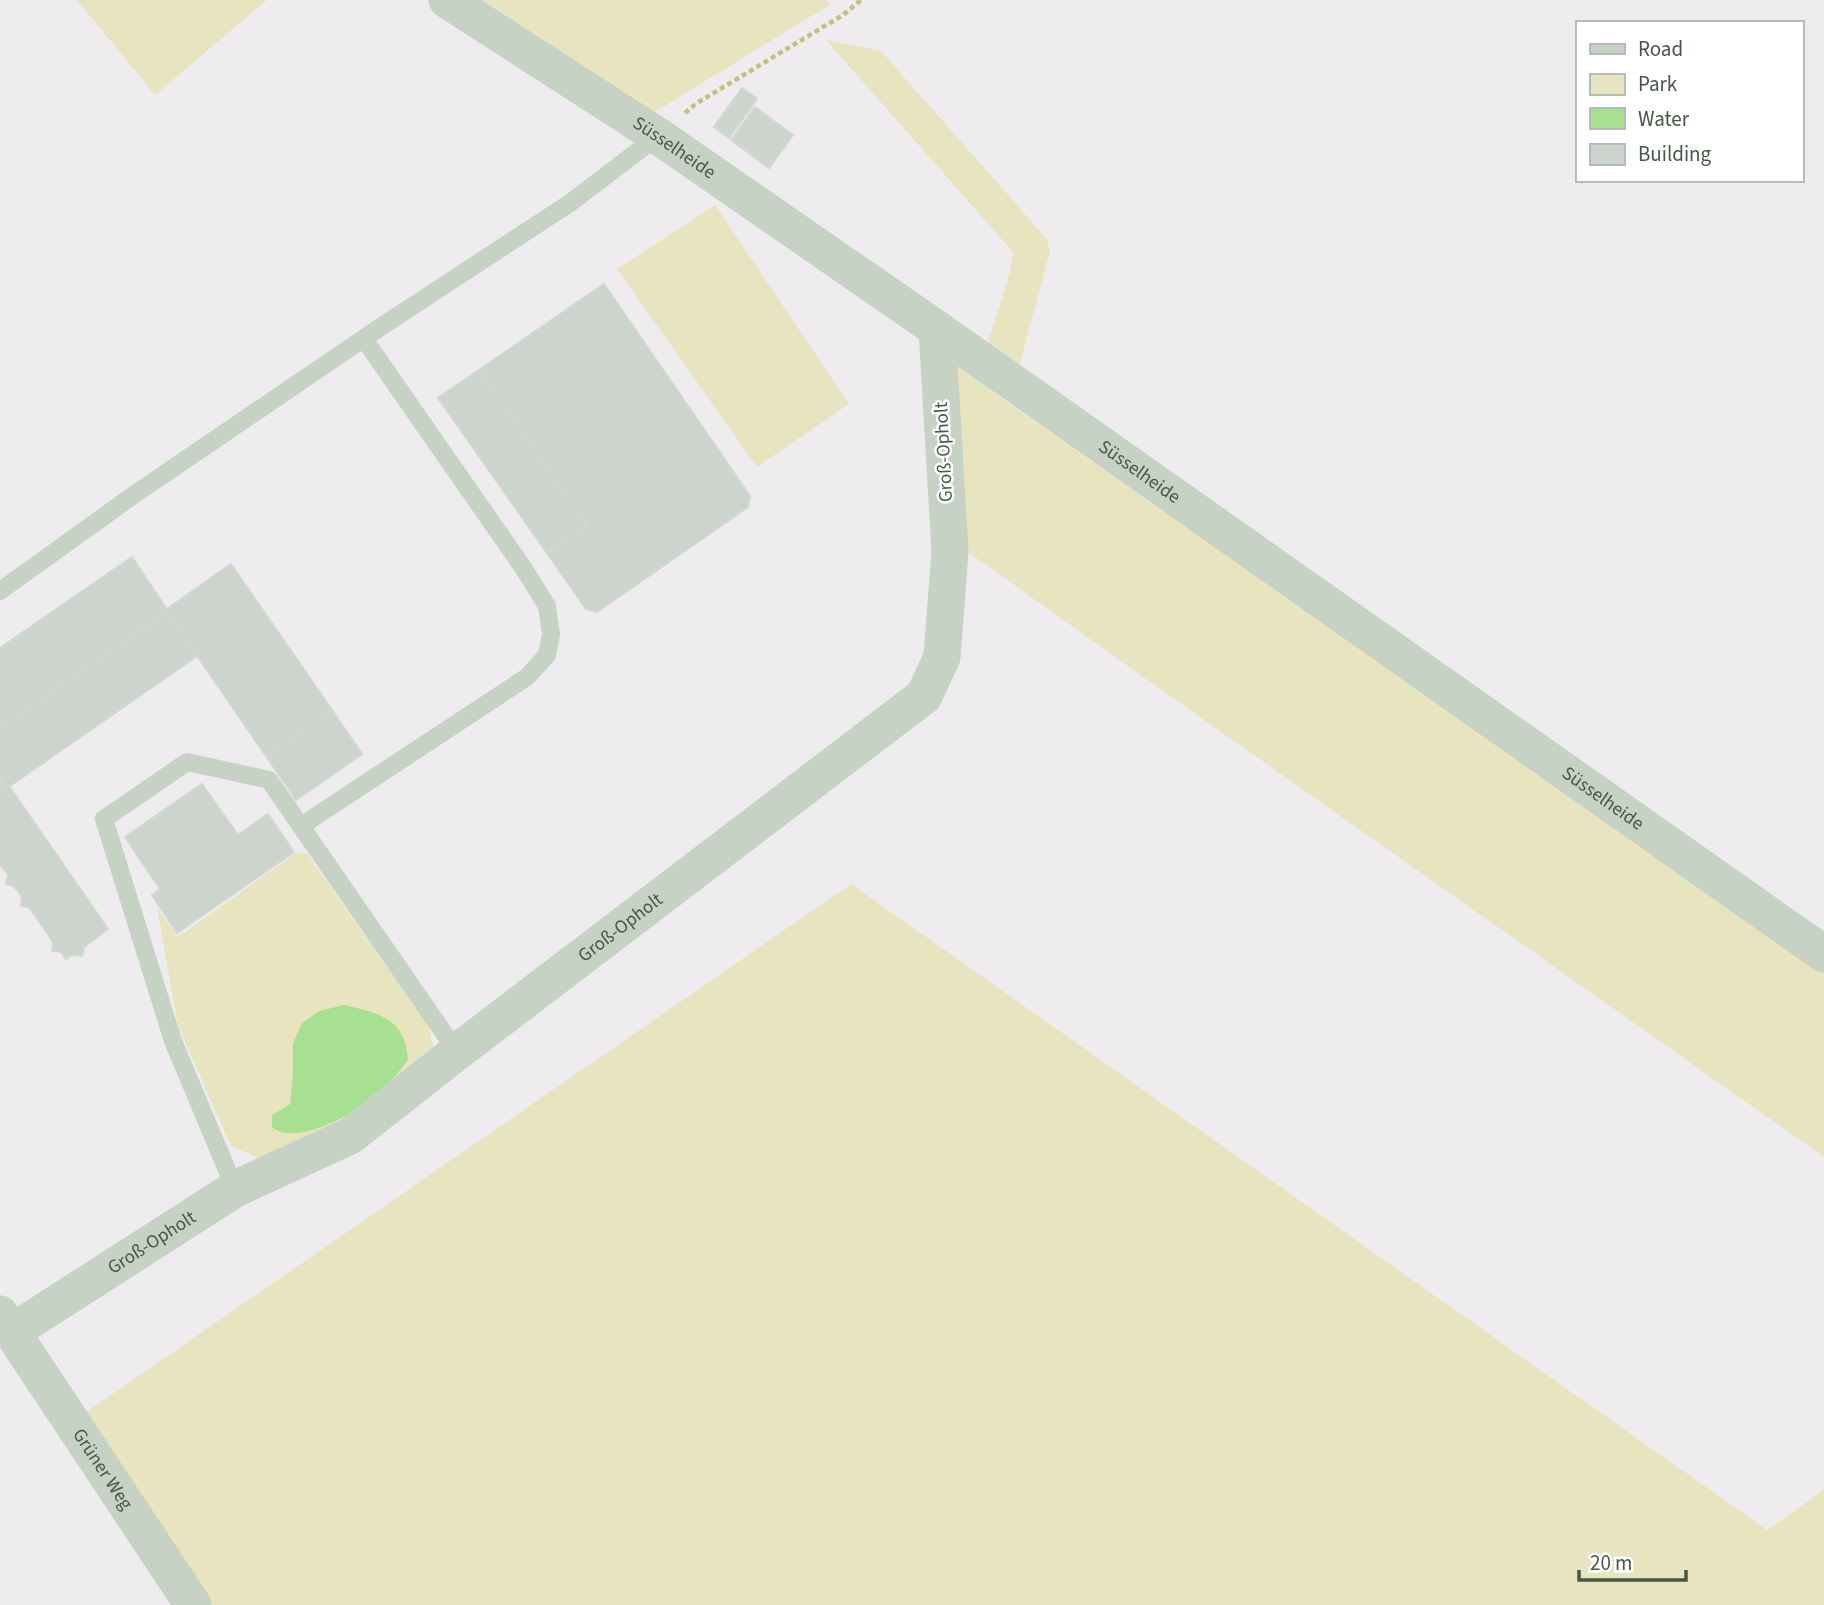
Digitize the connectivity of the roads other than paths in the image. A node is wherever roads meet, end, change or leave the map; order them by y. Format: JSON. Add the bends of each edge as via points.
{"nodes":[{"id":1,"x":447,"y":0,"type":"edge"},
{"id":2,"x":658,"y":136,"type":"junction"},
{"id":3,"x":937,"y":329,"type":"junction"},
{"id":4,"x":364,"y":339,"type":"junction"},
{"id":5,"x":0,"y":591,"type":"edge"},
{"id":6,"x":301,"y":826,"type":"junction"},
{"id":7,"x":1824,"y":954,"type":"edge"},
{"id":8,"x":457,"y":1052,"type":"junction"},
{"id":9,"x":235,"y":1189,"type":"junction"},
{"id":10,"x":6,"y":1323,"type":"edge"},
{"id":11,"x":193,"y":1605,"type":"edge"}],
"edges":[{"from":1,"to":2,"type":"street","name":"Süsselheide"},
{"from":2,"to":3,"type":"street","name":"Süsselheide"},
{"from":2,"to":4,"type":"lane","via":[[570,203]]},
{"from":3,"to":7,"type":"street","name":"Süsselheide"},
{"from":3,"to":8,"type":"street","name":"Groß-Opholt","via":[[950,551],[942,657],[923,696]]},
{"from":4,"to":5,"type":"lane"},
{"from":4,"to":6,"type":"lane","via":[[524,569],[547,606],[551,634],[547,655],[527,677]]},
{"from":6,"to":8,"type":"lane"},
{"from":6,"to":9,"type":"lane","via":[[269,780],[187,762],[104,819],[173,1041]]},
{"from":8,"to":9,"type":"street","name":"Groß-Opholt","via":[[350,1136]]},
{"from":9,"to":10,"type":"street","name":"Groß-Opholt"},
{"from":10,"to":11,"type":"street","name":"Grüner Weg"}]}
